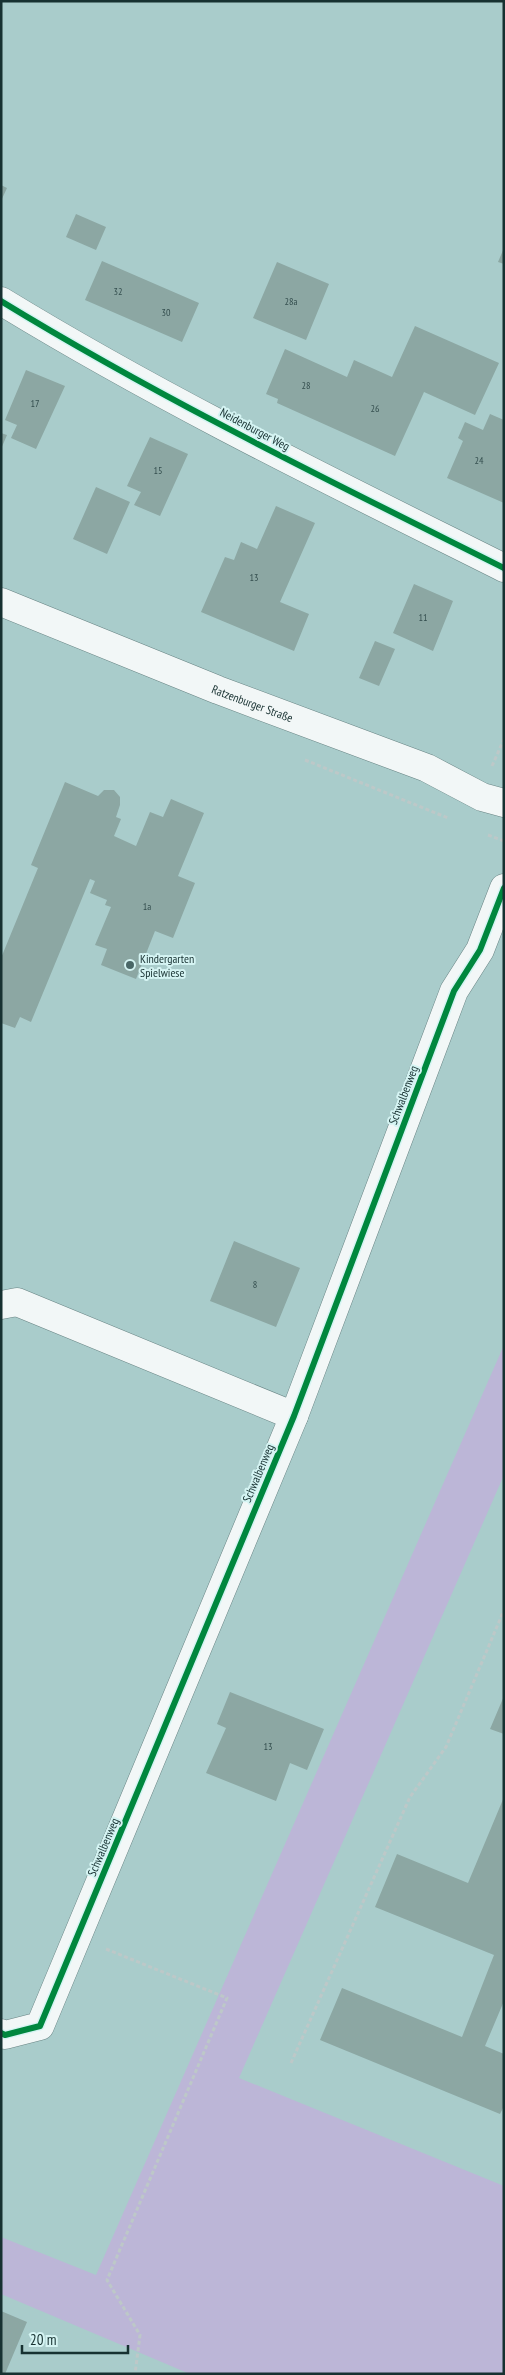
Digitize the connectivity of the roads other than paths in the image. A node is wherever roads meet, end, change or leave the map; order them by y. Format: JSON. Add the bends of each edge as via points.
{"nodes":[{"id":1,"x":1,"y":301,"type":"edge"},
{"id":2,"x":504,"y":568,"type":"edge"},
{"id":3,"x":1,"y":602,"type":"edge"},
{"id":4,"x":504,"y":803,"type":"edge"},
{"id":5,"x":504,"y":888,"type":"edge"},
{"id":6,"x":1,"y":1305,"type":"edge"},
{"id":7,"x":294,"y":1416,"type":"junction"},
{"id":8,"x":1,"y":2033,"type":"edge"}],
"edges":[{"from":1,"to":2,"type":"street","name":"Neidenburger Weg","via":[[295,464]]},
{"from":3,"to":4,"type":"street","name":"Ratzenburger Straße","via":[[218,690],[427,768],[482,797]]},
{"from":5,"to":7,"type":"street","name":"Schwalbenweg","via":[[480,950],[454,991]]},
{"from":6,"to":7,"type":"street","via":[[17,1302]]},
{"from":7,"to":8,"type":"street","name":"Schwalbenweg","via":[[40,2026],[6,2035]]}]}
